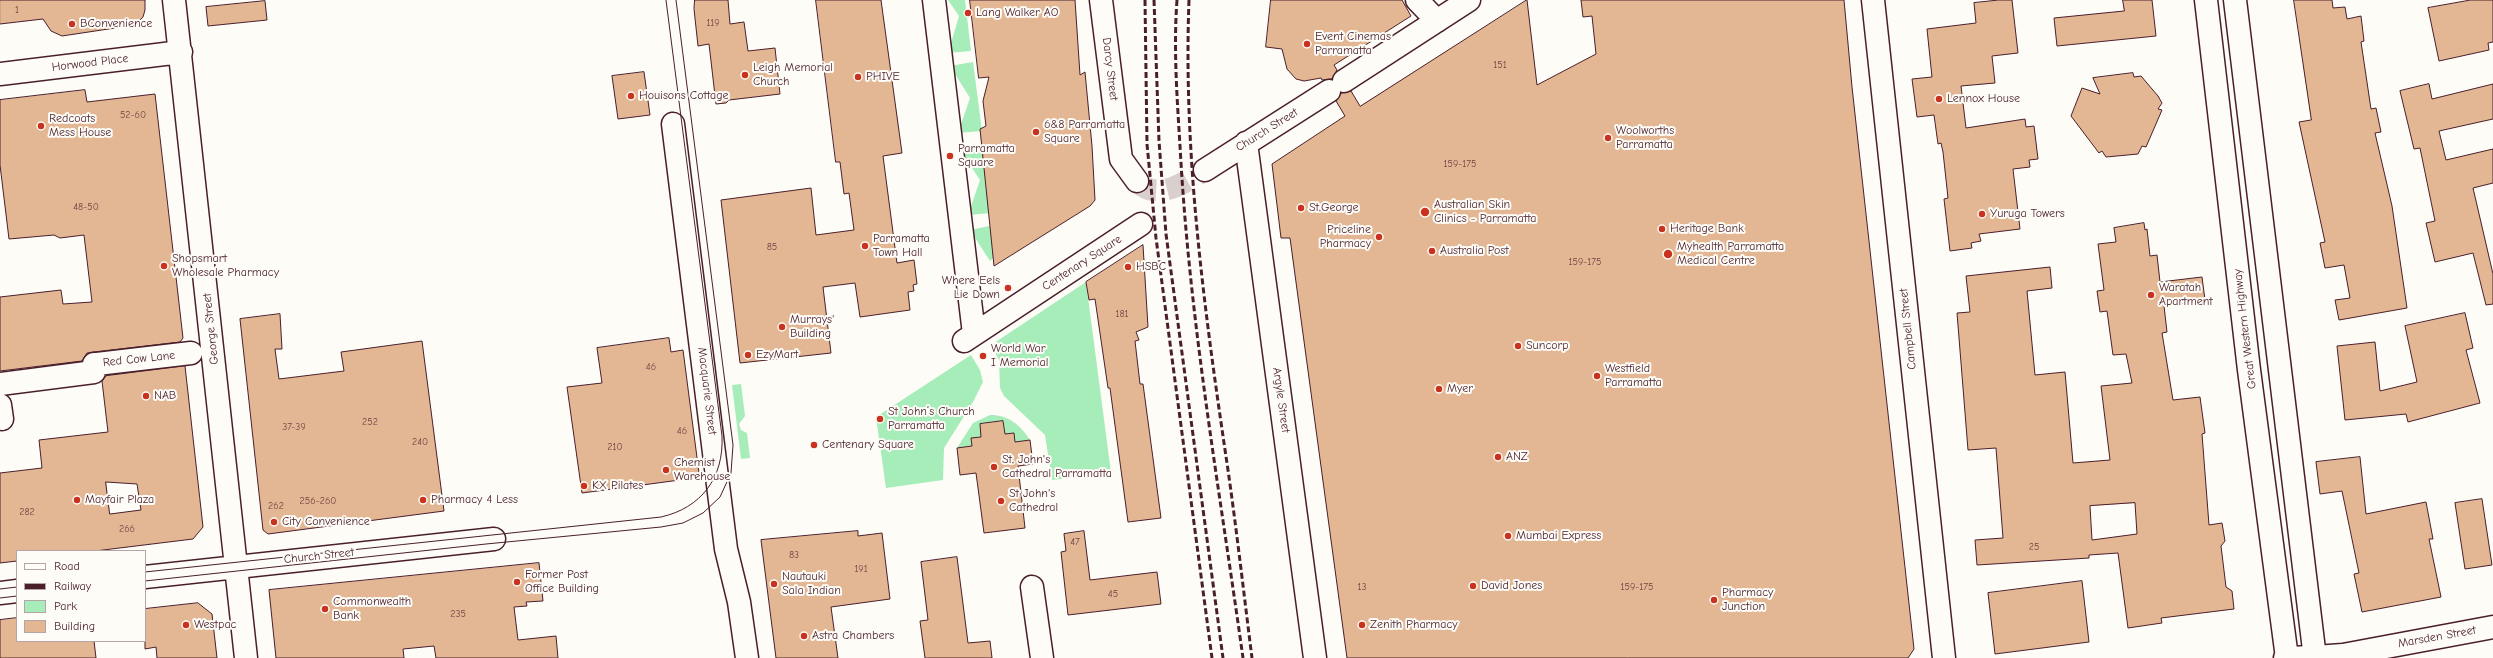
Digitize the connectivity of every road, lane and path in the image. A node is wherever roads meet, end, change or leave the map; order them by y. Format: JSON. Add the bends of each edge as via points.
{"nodes":[{"id":1,"x":174,"y":0,"type":"edge"},
{"id":2,"x":934,"y":0,"type":"edge"},
{"id":3,"x":1101,"y":0,"type":"edge"},
{"id":4,"x":1417,"y":0,"type":"edge"},
{"id":5,"x":1430,"y":0,"type":"edge"},
{"id":6,"x":1468,"y":0,"type":"edge"},
{"id":7,"x":1873,"y":0,"type":"edge"},
{"id":8,"x":2206,"y":0,"type":"edge"},
{"id":9,"x":2235,"y":0,"type":"edge"},
{"id":10,"x":1437,"y":21,"type":"junction"},
{"id":11,"x":181,"y":52,"type":"junction"},
{"id":12,"x":0,"y":74,"type":"edge"},
{"id":13,"x":673,"y":124,"type":"dead end"},
{"id":14,"x":1238,"y":148,"type":"junction"},
{"id":15,"x":1205,"y":170,"type":"tunnel mouth"},
{"id":16,"x":1137,"y":181,"type":"tunnel mouth"},
{"id":17,"x":1141,"y":224,"type":"dead end"},
{"id":18,"x":192,"y":353,"type":"dead end"},
{"id":19,"x":0,"y":384,"type":"edge"},
{"id":20,"x":494,"y":539,"type":"dead end"},
{"id":21,"x":237,"y":565,"type":"junction"},
{"id":22,"x":146,"y":577,"type":"edge"},
{"id":23,"x":1032,"y":587,"type":"dead end"},
{"id":24,"x":16,"y":591,"type":"edge"},
{"id":25,"x":0,"y":593,"type":"edge"},
{"id":26,"x":2493,"y":627,"type":"edge"},
{"id":27,"x":2315,"y":657,"type":"edge"},
{"id":28,"x":246,"y":658,"type":"edge"},
{"id":29,"x":747,"y":658,"type":"edge"},
{"id":30,"x":1042,"y":658,"type":"edge"},
{"id":31,"x":1315,"y":658,"type":"edge"},
{"id":32,"x":1944,"y":658,"type":"edge"},
{"id":33,"x":2286,"y":658,"type":"edge"}],
"edges":[{"from":1,"to":11,"type":"main road","name":"George Street"},
{"from":2,"to":17,"type":"main road","name":"Centenary Square","via":[[968,338]]},
{"from":3,"to":16,"type":"main road","name":"Darcy Street","via":[[1121,159]]},
{"from":4,"to":10,"type":"main road"},
{"from":5,"to":10,"type":"main road"},
{"from":6,"to":10,"type":"main road","name":"Church Street"},
{"from":7,"to":32,"type":"main road","name":"Campbell Street"},
{"from":8,"to":33,"type":"main road","name":"Great Western Highway"},
{"from":9,"to":27,"type":"main road"},
{"from":10,"to":14,"type":"main road","name":"Church Street"},
{"from":11,"to":12,"type":"main road","name":"Horwood Place"},
{"from":11,"to":21,"type":"main road","name":"George Street"},
{"from":13,"to":29,"type":"main road","name":"Macquarie Street","via":[[726,549],[739,602]]},
{"from":14,"to":15,"type":"main road","name":"Church Street"},
{"from":14,"to":31,"type":"main road","name":"Argyle Street"},
{"from":18,"to":19,"type":"main road","name":"Red Cow Lane","via":[[94,364],[94,372]]},
{"from":20,"to":21,"type":"main road","name":"Church Street"},
{"from":21,"to":22,"type":"main road","name":"Church Street"},
{"from":21,"to":28,"type":"main road","name":"George Street"},
{"from":23,"to":30,"type":"main road"},
{"from":24,"to":25,"type":"main road"},
{"from":26,"to":27,"type":"main road","name":"Marsden Street"},
{"from":27,"to":33,"type":"main road","name":"Marsden Street"}]}
